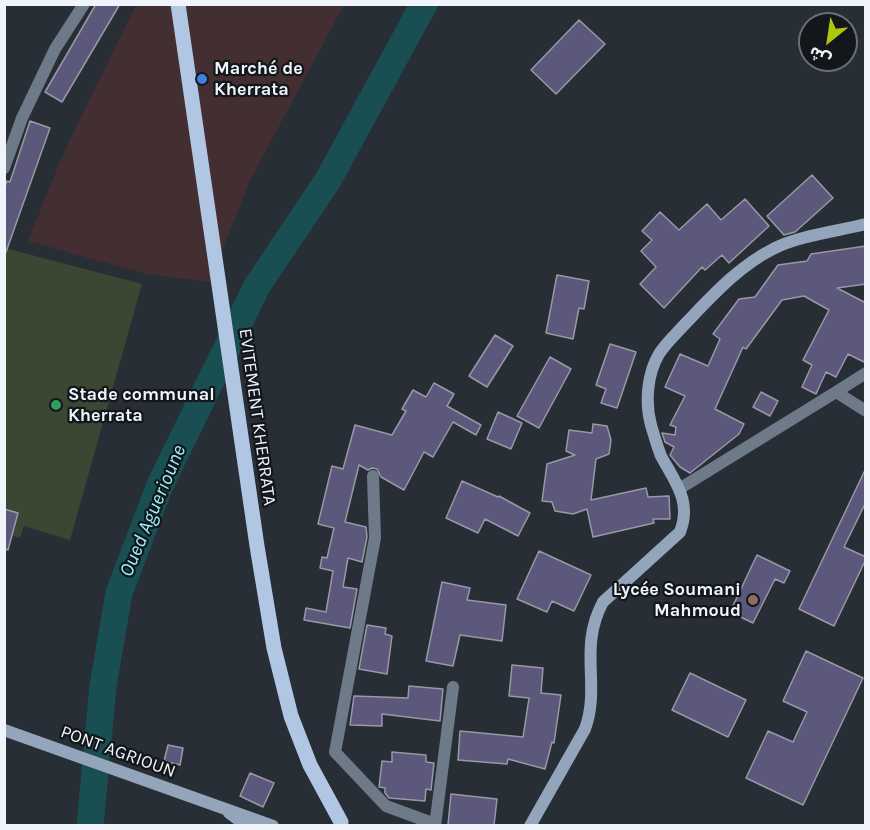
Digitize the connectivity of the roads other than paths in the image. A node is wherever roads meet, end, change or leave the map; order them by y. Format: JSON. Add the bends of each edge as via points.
{"nodes":[{"id":1,"x":84,"y":4,"type":"edge"},
{"id":2,"x":178,"y":4,"type":"edge"},
{"id":3,"x":4,"y":168,"type":"edge"},
{"id":4,"x":866,"y":224,"type":"edge"},
{"id":5,"x":866,"y":373,"type":"edge"},
{"id":6,"x":836,"y":392,"type":"junction"},
{"id":7,"x":866,"y":411,"type":"edge"},
{"id":8,"x":373,"y":476,"type":"dead end"},
{"id":9,"x":679,"y":489,"type":"junction"},
{"id":10,"x":453,"y":687,"type":"dead end"},
{"id":11,"x":4,"y":730,"type":"edge"},
{"id":12,"x":220,"y":807,"type":"junction"},
{"id":13,"x":341,"y":822,"type":"dead end"},
{"id":14,"x":247,"y":825,"type":"edge"},
{"id":15,"x":273,"y":825,"type":"edge"},
{"id":16,"x":435,"y":825,"type":"edge"},
{"id":17,"x":530,"y":825,"type":"edge"}],
"edges":[{"from":1,"to":3,"type":"street","via":[[55,49],[22,118]]},
{"from":2,"to":13,"type":"main road","name":"EVITEMENT KHERRATA","via":[[274,648],[291,716],[310,765]]},
{"from":4,"to":9,"type":"main road","via":[[774,248],[711,297],[659,354],[650,377],[650,422],[660,453]]},
{"from":5,"to":6,"type":"street"},
{"from":6,"to":7,"type":"street"},
{"from":6,"to":9,"type":"street"},
{"from":8,"to":16,"type":"street","via":[[375,538],[335,752],[386,806]]},
{"from":9,"to":17,"type":"main road","via":[[685,505],[680,532],[603,602],[595,616],[589,653],[590,716]]},
{"from":10,"to":16,"type":"street"},
{"from":11,"to":12,"type":"main road","name":"PONT AGRIOUN"},
{"from":12,"to":14,"type":"main road"},
{"from":12,"to":15,"type":"main road"}]}
